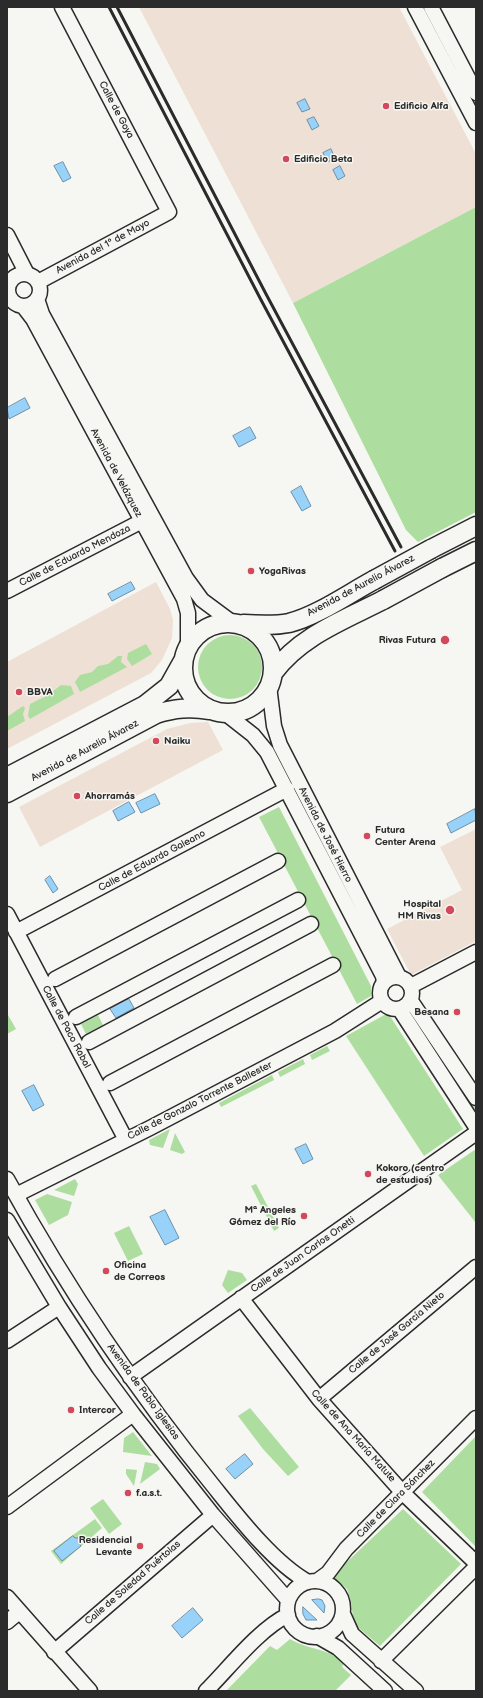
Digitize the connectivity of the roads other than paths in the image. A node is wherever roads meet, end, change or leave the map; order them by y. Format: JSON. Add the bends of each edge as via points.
{"nodes":[{"id":1,"x":62,"y":7,"type":"edge"},
{"id":2,"x":415,"y":7,"type":"edge"},
{"id":3,"x":431,"y":7,"type":"edge"},
{"id":4,"x":476,"y":93,"type":"edge"},
{"id":5,"x":476,"y":123,"type":"edge"},
{"id":6,"x":169,"y":212,"type":"joint"},
{"id":7,"x":7,"y":235,"type":"edge"},
{"id":8,"x":32,"y":278,"type":"junction"},
{"id":9,"x":8,"y":279,"type":"edge"},
{"id":10,"x":8,"y":297,"type":"edge"},
{"id":11,"x":37,"y":299,"type":"junction"},
{"id":12,"x":23,"y":306,"type":"junction"},
{"id":13,"x":142,"y":521,"type":"junction"},
{"id":14,"x":476,"y":526,"type":"edge"},
{"id":15,"x":476,"y":551,"type":"edge"},
{"id":16,"x":7,"y":591,"type":"edge"},
{"id":17,"x":237,"y":624,"type":"junction"},
{"id":18,"x":185,"y":654,"type":"junction"},
{"id":19,"x":271,"y":680,"type":"junction"},
{"id":20,"x":218,"y":711,"type":"junction"},
{"id":21,"x":7,"y":777,"type":"edge"},
{"id":22,"x":287,"y":790,"type":"junction"},
{"id":23,"x":7,"y":793,"type":"edge"},
{"id":24,"x":278,"y":861,"type":"dead end"},
{"id":25,"x":298,"y":900,"type":"dead end"},
{"id":26,"x":7,"y":914,"type":"edge"},
{"id":27,"x":311,"y":924,"type":"dead end"},
{"id":28,"x":16,"y":932,"type":"junction"},
{"id":29,"x":476,"y":952,"type":"edge"},
{"id":30,"x":333,"y":965,"type":"dead end"},
{"id":31,"x":399,"y":977,"type":"junction"},
{"id":32,"x":55,"y":979,"type":"dead end"},
{"id":33,"x":384,"y":982,"type":"junction"},
{"id":34,"x":411,"y":986,"type":"junction"},
{"id":35,"x":411,"y":1001,"type":"junction"},
{"id":36,"x":382,"y":1002,"type":"junction"},
{"id":37,"x":400,"y":1010,"type":"junction"},
{"id":38,"x":76,"y":1017,"type":"dead end"},
{"id":39,"x":89,"y":1042,"type":"dead end"},
{"id":40,"x":110,"y":1083,"type":"dead end"},
{"id":41,"x":476,"y":1098,"type":"edge"},
{"id":42,"x":476,"y":1127,"type":"edge"},
{"id":43,"x":476,"y":1133,"type":"edge"},
{"id":44,"x":126,"y":1140,"type":"junction"},
{"id":45,"x":7,"y":1179,"type":"edge"},
{"id":46,"x":16,"y":1195,"type":"junction"},
{"id":47,"x":7,"y":1220,"type":"edge"},
{"id":48,"x":476,"y":1267,"type":"edge"},
{"id":49,"x":241,"y":1298,"type":"junction"},
{"id":50,"x":59,"y":1307,"type":"junction"},
{"id":51,"x":7,"y":1341,"type":"edge"},
{"id":52,"x":130,"y":1377,"type":"junction"},
{"id":53,"x":318,"y":1399,"type":"junction"},
{"id":54,"x":133,"y":1414,"type":"junction"},
{"id":55,"x":476,"y":1418,"type":"edge"},
{"id":56,"x":403,"y":1493,"type":"junction"},
{"id":57,"x":7,"y":1507,"type":"edge"},
{"id":58,"x":213,"y":1515,"type":"junction"},
{"id":59,"x":476,"y":1563,"type":"edge"},
{"id":60,"x":476,"y":1567,"type":"edge"},
{"id":61,"x":312,"y":1581,"type":"junction"},
{"id":62,"x":7,"y":1597,"type":"edge"},
{"id":63,"x":288,"y":1600,"type":"junction"},
{"id":64,"x":19,"y":1612,"type":"junction"},
{"id":65,"x":343,"y":1614,"type":"junction"},
{"id":66,"x":288,"y":1615,"type":"junction"},
{"id":67,"x":7,"y":1622,"type":"edge"},
{"id":68,"x":317,"y":1636,"type":"junction"},
{"id":69,"x":54,"y":1652,"type":"junction"},
{"id":70,"x":381,"y":1661,"type":"junction"},
{"id":71,"x":90,"y":1691,"type":"edge"},
{"id":72,"x":206,"y":1691,"type":"edge"},
{"id":73,"x":385,"y":1691,"type":"edge"},
{"id":74,"x":416,"y":1691,"type":"edge"}],
"edges":[{"from":1,"to":6,"type":"street","name":"Calle de Goya"},
{"from":2,"to":5,"type":"street"},
{"from":3,"to":4,"type":"street"},
{"from":6,"to":8,"type":"street","name":"Avenida del 1º de Mayo"},
{"from":7,"to":8,"type":"street"},
{"from":8,"to":9,"type":"street","via":[[19,274]]},
{"from":8,"to":11,"type":"street","via":[[40,292]]},
{"from":9,"to":10,"type":"street"},
{"from":10,"to":12,"type":"street","via":[[14,304]]},
{"from":11,"to":12,"type":"street"},
{"from":11,"to":17,"type":"street","name":"Avenida de Velázquez","via":[[42,314],[186,578],[202,600]]},
{"from":12,"to":13,"type":"street","name":"Avenida de Velázquez","via":[[33,319]]},
{"from":13,"to":16,"type":"street","name":"Calle de Eduardo Mendoza"},
{"from":13,"to":18,"type":"street","name":"Avenida de Velázquez","via":[[184,599],[188,613]]},
{"from":14,"to":17,"type":"main road","name":"Avenida de Aurelio Álvarez","bridge":true,"via":[[290,623],[266,626]]},
{"from":15,"to":19,"type":"main road","bridge":true,"via":[[320,632],[284,658]]},
{"from":17,"to":18,"type":"main road","via":[[219,623],[207,628],[196,636]]},
{"from":17,"to":19,"type":"main road","via":[[255,631],[266,643],[272,657]]},
{"from":18,"to":20,"type":"main road","via":[[183,676],[189,690],[198,702]]},
{"from":18,"to":21,"type":"main road","name":"Avenida de Aurelio Álvarez","via":[[169,686],[145,704]]},
{"from":19,"to":20,"type":"main road","via":[[258,701],[246,709]]},
{"from":19,"to":31,"type":"street","name":"Avenida de José Hierro","via":[[274,726],[280,745]]},
{"from":20,"to":22,"type":"street","name":"Avenida de José Hierro","via":[[253,735],[267,752]]},
{"from":20,"to":23,"type":"main road","name":"Avenida de Aurelio Álvarez","via":[[190,707],[156,714]]},
{"from":22,"to":28,"type":"street","name":"Calle de Eduardo Galeano"},
{"from":22,"to":33,"type":"street","name":"Avenida de José Hierro"},
{"from":24,"to":32,"type":"street"},
{"from":25,"to":38,"type":"street"},
{"from":26,"to":28,"type":"street","name":"Calle de Paco Rabal"},
{"from":27,"to":39,"type":"street"},
{"from":28,"to":44,"type":"street","name":"Calle de Paco Rabal"},
{"from":29,"to":34,"type":"street"},
{"from":30,"to":40,"type":"street"},
{"from":31,"to":33,"type":"street","via":[[391,977]]},
{"from":31,"to":34,"type":"street"},
{"from":33,"to":36,"type":"street","via":[[379,995]]},
{"from":34,"to":35,"type":"street"},
{"from":35,"to":37,"type":"street"},
{"from":35,"to":41,"type":"street"},
{"from":36,"to":37,"type":"street","via":[[386,1007]]},
{"from":36,"to":44,"type":"street","name":"Calle de Gonzalo Torrente Ballester","via":[[335,1031]]},
{"from":37,"to":42,"type":"street"},
{"from":43,"to":49,"type":"street","name":"Calle de Juan Carlos Onetti"},
{"from":44,"to":46,"type":"street","name":"Calle de Gonzalo Torrente Ballester"},
{"from":45,"to":46,"type":"street","name":"Avenida de Pablo Iglesias"},
{"from":46,"to":52,"type":"street","name":"Avenida de Pablo Iglesias","via":[[59,1272]]},
{"from":47,"to":50,"type":"street","name":"Avenida de Pablo Iglesias"},
{"from":48,"to":53,"type":"street","name":"Calle de José García Nieto"},
{"from":49,"to":52,"type":"street","name":"Calle de Juan Carlos Onetti"},
{"from":49,"to":53,"type":"street","name":"Calle de Ana María Matute"},
{"from":50,"to":51,"type":"street"},
{"from":50,"to":54,"type":"street","name":"Avenida de Pablo Iglesias"},
{"from":52,"to":61,"type":"street","name":"Avenida de Pablo Iglesias","via":[[176,1440],[284,1566]]},
{"from":53,"to":56,"type":"street","name":"Calle de Ana María Matute"},
{"from":54,"to":57,"type":"street"},
{"from":54,"to":58,"type":"street","name":"Avenida de Pablo Iglesias"},
{"from":55,"to":56,"type":"street","name":"Calle de Clara Sánchez"},
{"from":56,"to":59,"type":"street","name":"Calle de Ana María Matute"},
{"from":56,"to":61,"type":"street","name":"Calle de Clara Sánchez","via":[[346,1549],[328,1573]]},
{"from":58,"to":63,"type":"street","name":"Avenida de Pablo Iglesias"},
{"from":58,"to":69,"type":"street","name":"Calle de Soledad Puértolas"},
{"from":60,"to":70,"type":"street"},
{"from":61,"to":63,"type":"street","via":[[296,1588]]},
{"from":61,"to":65,"type":"street","name":"Avenida de Pablo Iglesias","via":[[324,1582],[337,1591],[343,1606]]},
{"from":62,"to":64,"type":"street"},
{"from":63,"to":66,"type":"street"},
{"from":64,"to":67,"type":"street"},
{"from":64,"to":69,"type":"street"},
{"from":65,"to":68,"type":"street","via":[[336,1628]]},
{"from":65,"to":70,"type":"street","name":"Avenida de Pablo Iglesias","via":[[352,1634]]},
{"from":66,"to":68,"type":"street","via":[[290,1622],[301,1633]]},
{"from":66,"to":72,"type":"street","via":[[264,1632]]},
{"from":68,"to":73,"type":"street","via":[[338,1648]]},
{"from":69,"to":71,"type":"street"},
{"from":70,"to":74,"type":"street","name":"Avenida de Pablo Iglesias"}]}
